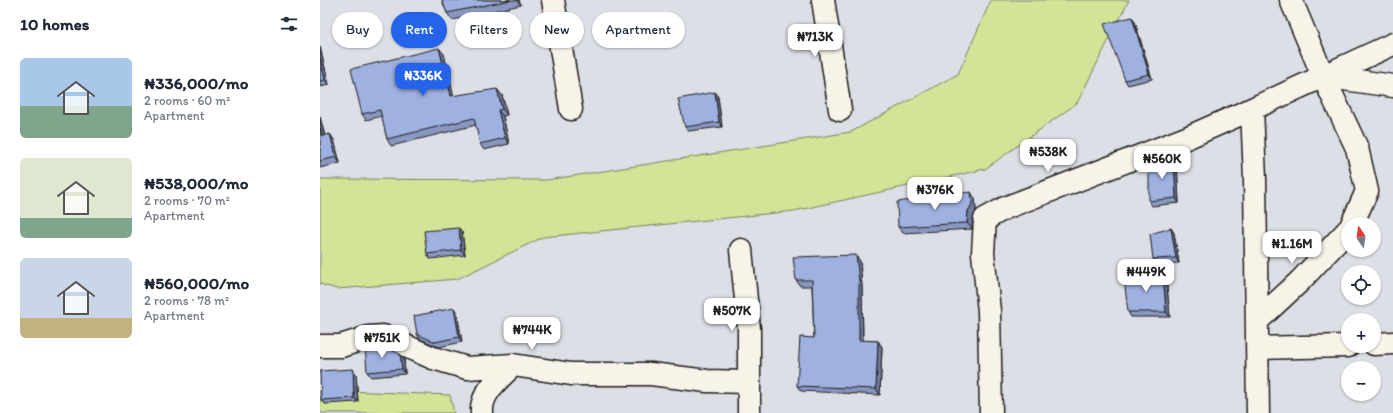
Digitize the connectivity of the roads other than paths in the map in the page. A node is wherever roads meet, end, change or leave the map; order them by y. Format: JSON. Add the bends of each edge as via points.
{"nodes":[{"id":1,"x":553,"y":0,"type":"edge"},
{"id":2,"x":823,"y":0,"type":"edge"},
{"id":3,"x":1292,"y":0,"type":"edge"},
{"id":4,"x":1393,"y":44,"type":"edge"},
{"id":5,"x":1323,"y":76,"type":"junction"},
{"id":6,"x":1393,"y":86,"type":"edge"},
{"id":7,"x":570,"y":109,"type":"dead end"},
{"id":8,"x":840,"y":110,"type":"dead end"},
{"id":9,"x":1252,"y":110,"type":"junction"},
{"id":10,"x":1355,"y":217,"type":"edge"},
{"id":11,"x":1341,"y":237,"type":"edge"},
{"id":12,"x":741,"y":250,"type":"dead end"},
{"id":13,"x":1257,"y":321,"type":"junction"},
{"id":14,"x":1393,"y":343,"type":"edge"},
{"id":15,"x":1381,"y":344,"type":"edge"},
{"id":16,"x":320,"y":346,"type":"edge"},
{"id":17,"x":1341,"y":346,"type":"edge"},
{"id":18,"x":1258,"y":348,"type":"junction"},
{"id":19,"x":513,"y":365,"type":"junction"},
{"id":20,"x":749,"y":382,"type":"junction"},
{"id":21,"x":482,"y":413,"type":"edge"},
{"id":22,"x":749,"y":413,"type":"edge"},
{"id":23,"x":991,"y":413,"type":"edge"},
{"id":24,"x":1258,"y":413,"type":"edge"}],
"edges":[{"from":1,"to":7,"type":"street"},
{"from":2,"to":8,"type":"street"},
{"from":3,"to":5,"type":"street"},
{"from":4,"to":5,"type":"street"},
{"from":5,"to":6,"type":"street"},
{"from":5,"to":9,"type":"street"},
{"from":5,"to":10,"type":"street","via":[[1357,148],[1367,191]]},
{"from":9,"to":13,"type":"street"},
{"from":9,"to":23,"type":"street","via":[[1005,208],[985,219],[984,253],[989,311]]},
{"from":11,"to":13,"type":"street"},
{"from":12,"to":20,"type":"street","via":[[749,329]]},
{"from":13,"to":18,"type":"street"},
{"from":14,"to":15,"type":"street"},
{"from":16,"to":19,"type":"street","via":[[341,346],[369,337],[383,336],[433,358],[467,368]]},
{"from":17,"to":18,"type":"street"},
{"from":18,"to":24,"type":"street"},
{"from":19,"to":20,"type":"street","via":[[571,374],[651,374],[708,381]]},
{"from":19,"to":21,"type":"street","via":[[488,389]]},
{"from":20,"to":22,"type":"street"}]}
